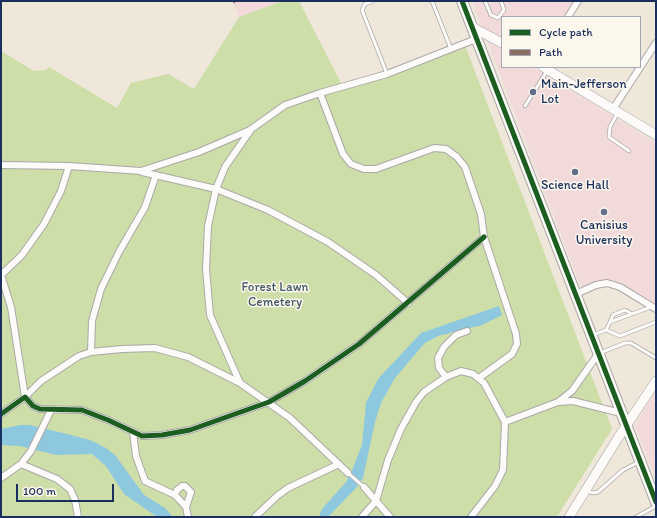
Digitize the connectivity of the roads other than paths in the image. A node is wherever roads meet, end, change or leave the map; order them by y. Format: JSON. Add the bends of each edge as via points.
{"nodes":[{"id":1,"x":373,"y":1,"type":"edge"},
{"id":2,"x":432,"y":1,"type":"edge"},
{"id":3,"x":462,"y":1,"type":"edge"},
{"id":4,"x":485,"y":1,"type":"edge"},
{"id":5,"x":501,"y":1,"type":"edge"},
{"id":6,"x":578,"y":1,"type":"edge"},
{"id":7,"x":569,"y":16,"type":"edge"},
{"id":8,"x":472,"y":27,"type":"junction"},
{"id":9,"x":476,"y":39,"type":"junction"},
{"id":10,"x":501,"y":42,"type":"edge"},
{"id":11,"x":656,"y":43,"type":"edge"},
{"id":12,"x":451,"y":50,"type":"junction"},
{"id":13,"x":545,"y":68,"type":"edge"},
{"id":14,"x":641,"y":68,"type":"edge"},
{"id":15,"x":641,"y":68,"type":"edge"},
{"id":16,"x":387,"y":74,"type":"junction"},
{"id":17,"x":320,"y":93,"type":"junction"},
{"id":18,"x":525,"y":106,"type":"dead end"},
{"id":19,"x":615,"y":111,"type":"junction"},
{"id":20,"x":250,"y":130,"type":"junction"},
{"id":21,"x":656,"y":135,"type":"edge"},
{"id":22,"x":629,"y":151,"type":"dead end"},
{"id":23,"x":1,"y":165,"type":"edge"},
{"id":24,"x":69,"y":166,"type":"junction"},
{"id":25,"x":141,"y":171,"type":"junction"},
{"id":26,"x":156,"y":175,"type":"junction"},
{"id":27,"x":216,"y":189,"type":"junction"},
{"id":28,"x":484,"y":237,"type":"junction"},
{"id":29,"x":1,"y":275,"type":"edge"},
{"id":30,"x":576,"y":294,"type":"junction"},
{"id":31,"x":408,"y":303,"type":"junction"},
{"id":32,"x":654,"y":308,"type":"edge"},
{"id":33,"x":632,"y":314,"type":"junction"},
{"id":34,"x":610,"y":322,"type":"junction"},
{"id":35,"x":656,"y":322,"type":"edge"},
{"id":36,"x":606,"y":330,"type":"junction"},
{"id":37,"x":467,"y":331,"type":"dead end"},
{"id":38,"x":592,"y":336,"type":"junction"},
{"id":39,"x":91,"y":352,"type":"junction"},
{"id":40,"x":598,"y":354,"type":"junction"},
{"id":41,"x":656,"y":358,"type":"edge"},
{"id":42,"x":446,"y":377,"type":"junction"},
{"id":43,"x":480,"y":378,"type":"junction"},
{"id":44,"x":656,"y":381,"type":"edge"},
{"id":45,"x":240,"y":383,"type":"junction"},
{"id":46,"x":25,"y":397,"type":"junction"},
{"id":47,"x":269,"y":402,"type":"junction"},
{"id":48,"x":558,"y":402,"type":"junction"},
{"id":49,"x":51,"y":410,"type":"junction"},
{"id":50,"x":621,"y":413,"type":"junction"},
{"id":51,"x":1,"y":414,"type":"edge"},
{"id":52,"x":505,"y":422,"type":"junction"},
{"id":53,"x":626,"y":426,"type":"junction"},
{"id":54,"x":133,"y":432,"type":"junction"},
{"id":55,"x":640,"y":461,"type":"junction"},
{"id":56,"x":21,"y":464,"type":"junction"},
{"id":57,"x":339,"y":464,"type":"junction"},
{"id":58,"x":348,"y":473,"type":"joint"},
{"id":59,"x":1,"y":478,"type":"edge"},
{"id":60,"x":364,"y":487,"type":"joint"},
{"id":61,"x":586,"y":490,"type":"junction"},
{"id":62,"x":176,"y":495,"type":"junction"},
{"id":63,"x":376,"y":501,"type":"junction"},
{"id":64,"x":656,"y":502,"type":"edge"},
{"id":65,"x":656,"y":506,"type":"edge"},
{"id":66,"x":186,"y":507,"type":"junction"},
{"id":67,"x":78,"y":517,"type":"edge"},
{"id":68,"x":188,"y":517,"type":"edge"},
{"id":69,"x":256,"y":517,"type":"edge"},
{"id":70,"x":362,"y":517,"type":"edge"},
{"id":71,"x":390,"y":517,"type":"edge"},
{"id":72,"x":471,"y":517,"type":"edge"},
{"id":73,"x":569,"y":517,"type":"edge"},
{"id":74,"x":636,"y":517,"type":"edge"}],
"edges":[{"from":1,"to":16,"type":"lane","via":[[365,4],[362,10]]},
{"from":2,"to":12,"type":"lane"},
{"from":3,"to":8,"type":"main road"},
{"from":4,"to":5,"type":"lane","via":[[491,15],[498,18],[504,10]]},
{"from":6,"to":7,"type":"street"},
{"from":8,"to":9,"type":"main road"},
{"from":8,"to":10,"type":"street"},
{"from":9,"to":12,"type":"street"},
{"from":9,"to":30,"type":"main road"},
{"from":11,"to":15,"type":"street"},
{"from":12,"to":16,"type":"street"},
{"from":13,"to":18,"type":"lane"},
{"from":13,"to":19,"type":"street"},
{"from":14,"to":19,"type":"street"},
{"from":16,"to":17,"type":"street"},
{"from":17,"to":20,"type":"street","via":[[285,105]]},
{"from":17,"to":28,"type":"street","via":[[343,154],[352,164],[364,169],[376,169],[434,148],[446,149],[457,157],[465,167],[481,214]]},
{"from":19,"to":21,"type":"street"},
{"from":19,"to":22,"type":"lane","via":[[609,137]]},
{"from":20,"to":25,"type":"street","via":[[199,152]]},
{"from":20,"to":27,"type":"street","via":[[232,156]]},
{"from":23,"to":24,"type":"street"},
{"from":24,"to":25,"type":"street"},
{"from":24,"to":29,"type":"street","via":[[61,191],[44,224],[22,255]]},
{"from":25,"to":26,"type":"street"},
{"from":26,"to":27,"type":"street"},
{"from":26,"to":39,"type":"street","via":[[145,207],[101,289],[92,321]]},
{"from":27,"to":31,"type":"street","via":[[268,210],[328,242],[376,275]]},
{"from":27,"to":45,"type":"street","via":[[208,226],[206,269],[210,315]]},
{"from":28,"to":31,"type":"street"},
{"from":28,"to":43,"type":"street","via":[[517,344],[512,354]]},
{"from":29,"to":46,"type":"street","via":[[11,307]]},
{"from":30,"to":32,"type":"street","via":[[607,283],[620,287]]},
{"from":30,"to":38,"type":"main road"},
{"from":31,"to":47,"type":"street","via":[[359,344]]},
{"from":32,"to":33,"type":"lane"},
{"from":33,"to":34,"type":"lane"},
{"from":33,"to":34,"type":"lane","via":[[625,310],[613,315]]},
{"from":34,"to":36,"type":"lane"},
{"from":35,"to":36,"type":"lane","via":[[620,336]]},
{"from":36,"to":38,"type":"lane"},
{"from":37,"to":42,"type":"street","via":[[456,335],[444,347],[438,358],[439,368]]},
{"from":38,"to":40,"type":"main road"},
{"from":39,"to":45,"type":"street","via":[[155,348],[188,357]]},
{"from":39,"to":46,"type":"street","via":[[59,368]]},
{"from":40,"to":41,"type":"lane","via":[[625,342]]},
{"from":40,"to":48,"type":"street","via":[[572,391]]},
{"from":40,"to":50,"type":"main road"},
{"from":42,"to":43,"type":"street","via":[[461,371]]},
{"from":42,"to":63,"type":"street","via":[[424,392],[401,428]]},
{"from":43,"to":52,"type":"street","via":[[496,402]]},
{"from":44,"to":53,"type":"street"},
{"from":45,"to":47,"type":"street"},
{"from":46,"to":49,"type":"street","via":[[33,406]]},
{"from":46,"to":51,"type":"street"},
{"from":47,"to":54,"type":"street","via":[[190,430],[142,436]]},
{"from":47,"to":57,"type":"street"},
{"from":48,"to":50,"type":"street","via":[[572,400]]},
{"from":48,"to":52,"type":"street"},
{"from":49,"to":54,"type":"street","via":[[82,410]]},
{"from":49,"to":56,"type":"street"},
{"from":50,"to":53,"type":"main road"},
{"from":52,"to":72,"type":"street","via":[[503,470],[495,486]]},
{"from":53,"to":55,"type":"main road"},
{"from":53,"to":61,"type":"street"},
{"from":54,"to":62,"type":"street","via":[[136,456],[145,482]]},
{"from":55,"to":61,"type":"lane","via":[[623,470],[598,492]]},
{"from":55,"to":64,"type":"main road"},
{"from":56,"to":59,"type":"street"},
{"from":56,"to":67,"type":"street","via":[[56,479],[70,489]]},
{"from":57,"to":58,"type":"street"},
{"from":57,"to":69,"type":"street","via":[[288,488]]},
{"from":58,"to":60,"type":"lane"},
{"from":60,"to":63,"type":"street"},
{"from":61,"to":73,"type":"street"},
{"from":62,"to":66,"type":"street"},
{"from":62,"to":66,"type":"street","via":[[182,486],[190,490]]},
{"from":63,"to":70,"type":"street"},
{"from":63,"to":71,"type":"street"},
{"from":65,"to":74,"type":"lane"},
{"from":66,"to":68,"type":"street"}]}
